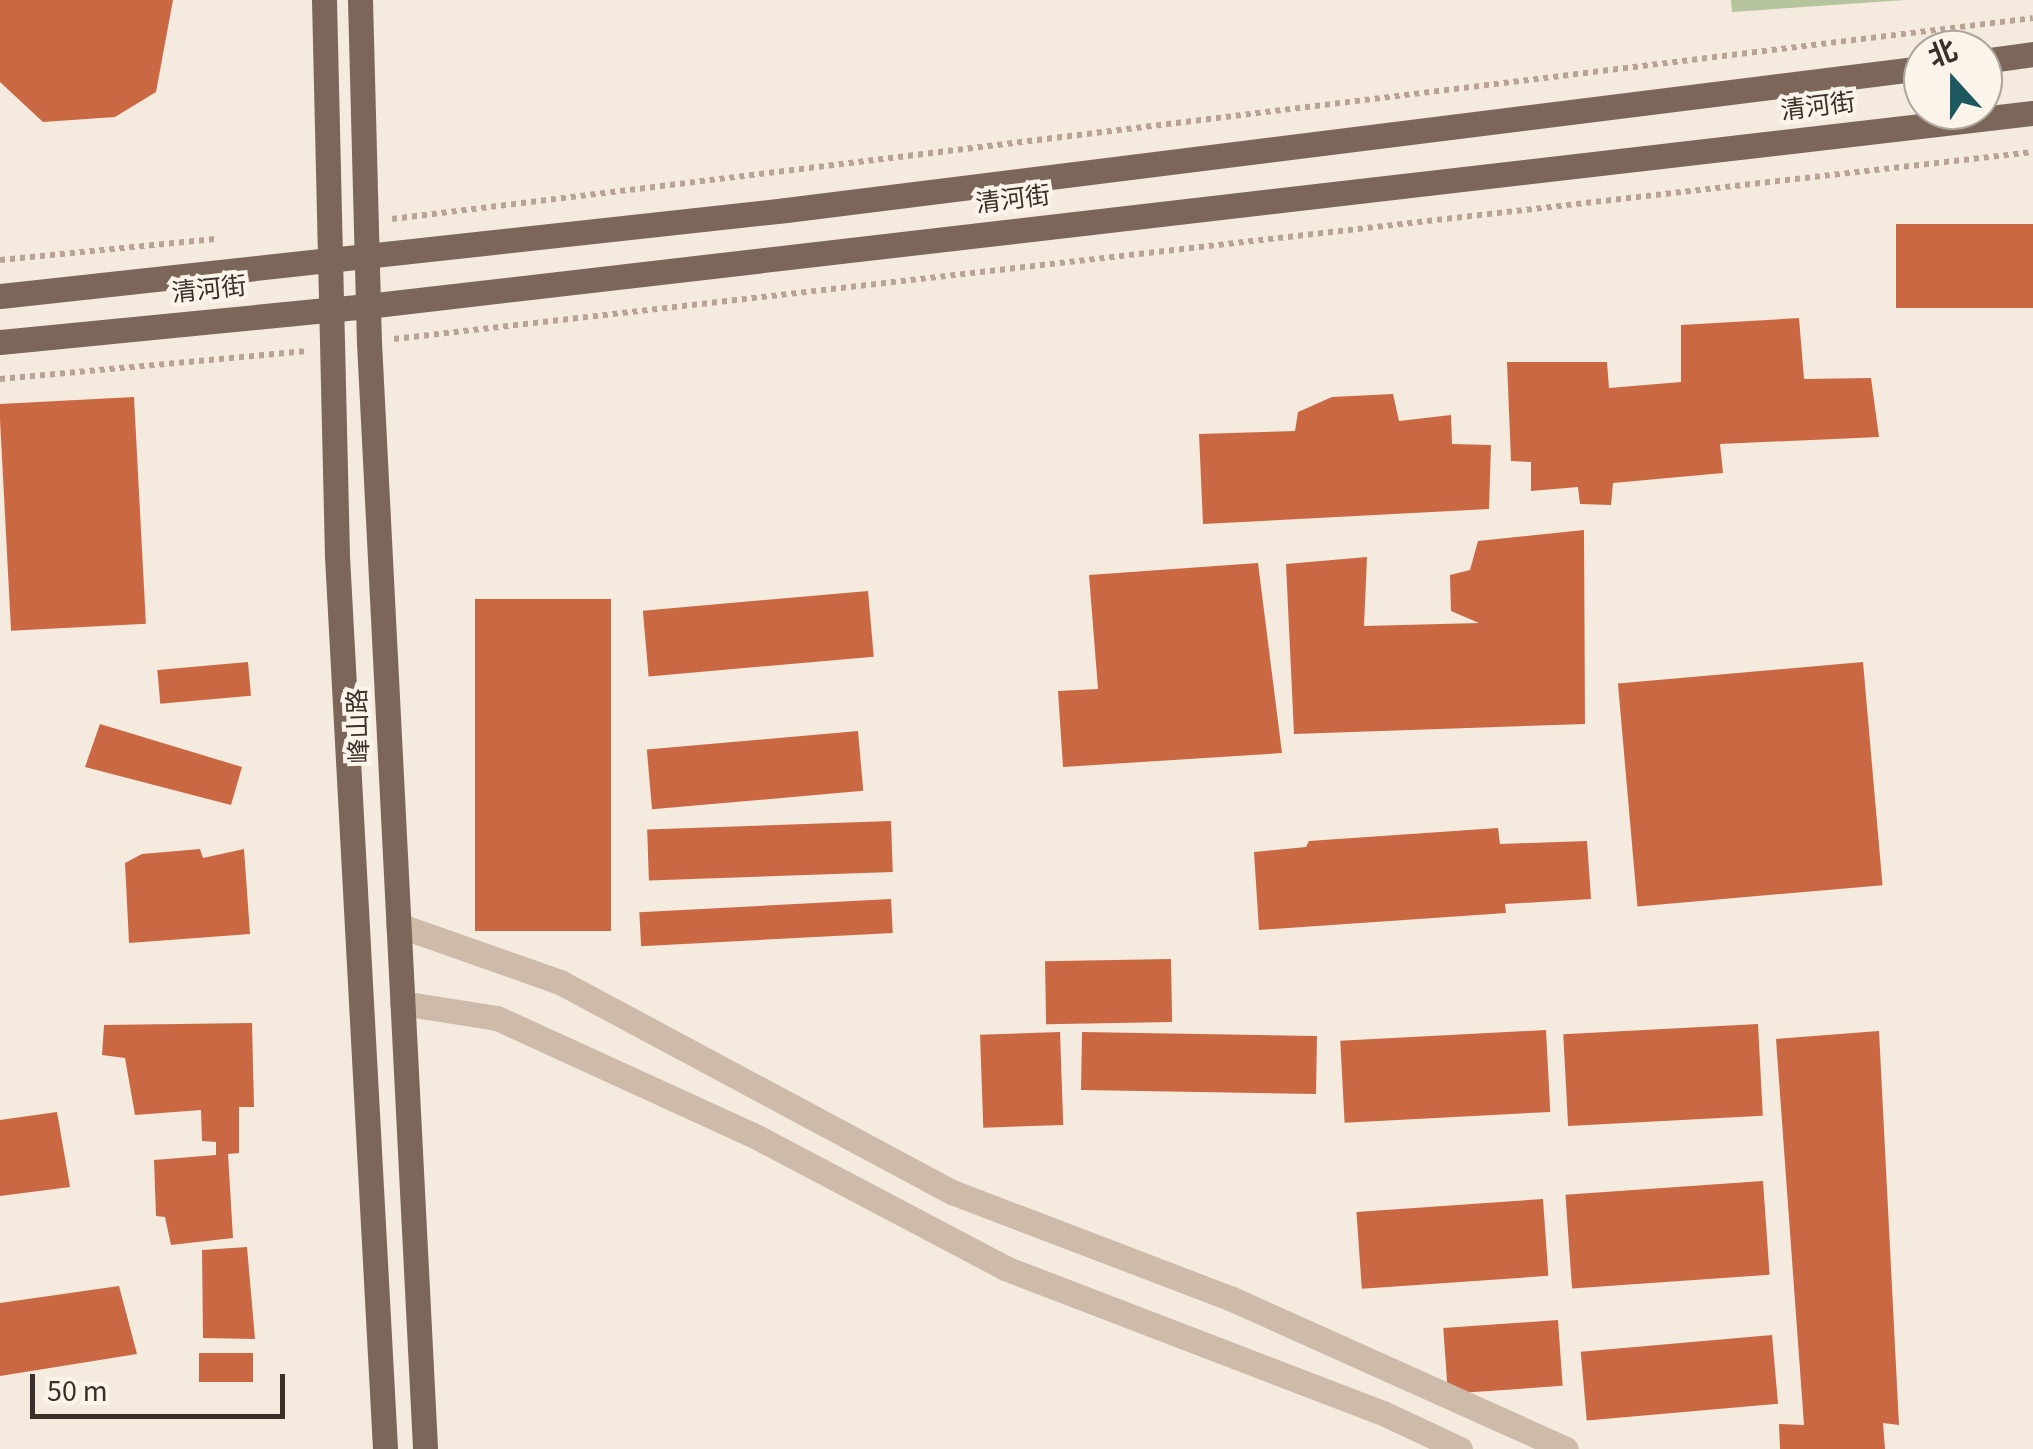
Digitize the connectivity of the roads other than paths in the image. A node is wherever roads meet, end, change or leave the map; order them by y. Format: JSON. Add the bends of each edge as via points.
{"nodes":[{"id":1,"x":324,"y":0,"type":"edge"},
{"id":2,"x":360,"y":0,"type":"edge"},
{"id":3,"x":2033,"y":54,"type":"edge"},
{"id":4,"x":2003,"y":58,"type":"edge"},
{"id":5,"x":1903,"y":70,"type":"edge"},
{"id":6,"x":2033,"y":112,"type":"edge"},
{"id":7,"x":366,"y":256,"type":"junction"},
{"id":8,"x":327,"y":260,"type":"junction"},
{"id":9,"x":0,"y":296,"type":"edge"},
{"id":10,"x":367,"y":306,"type":"junction"},
{"id":11,"x":327,"y":308,"type":"junction"},
{"id":12,"x":0,"y":342,"type":"edge"},
{"id":13,"x":398,"y":925,"type":"junction"},
{"id":14,"x":402,"y":1003,"type":"junction"},
{"id":15,"x":385,"y":1449,"type":"edge"},
{"id":16,"x":425,"y":1449,"type":"edge"},
{"id":17,"x":1460,"y":1449,"type":"edge"},
{"id":18,"x":1566,"y":1449,"type":"edge"}],
"edges":[{"from":1,"to":8,"type":"main road","name":"峰山路"},
{"from":2,"to":7,"type":"main road","name":"峰山路"},
{"from":3,"to":4,"type":"main road"},
{"from":5,"to":7,"type":"main road","name":"清河街"},
{"from":6,"to":10,"type":"main road","name":"清河街"},
{"from":7,"to":8,"type":"main road","name":"清河街"},
{"from":7,"to":10,"type":"main road","name":"峰山路"},
{"from":8,"to":9,"type":"main road","name":"清河街"},
{"from":8,"to":11,"type":"main road","name":"峰山路"},
{"from":10,"to":11,"type":"main road","name":"清河街"},
{"from":10,"to":13,"type":"main road","name":"峰山路"},
{"from":11,"to":12,"type":"main road","name":"清河街"},
{"from":11,"to":15,"type":"main road","name":"峰山路"},
{"from":13,"to":14,"type":"main road","name":"峰山路"},
{"from":13,"to":18,"type":"street","via":[[560,982],[952,1192],[1230,1298]]},
{"from":14,"to":16,"type":"main road","name":"峰山路"},
{"from":14,"to":17,"type":"street","via":[[496,1018],[753,1136],[1005,1268],[1383,1412]]}]}
